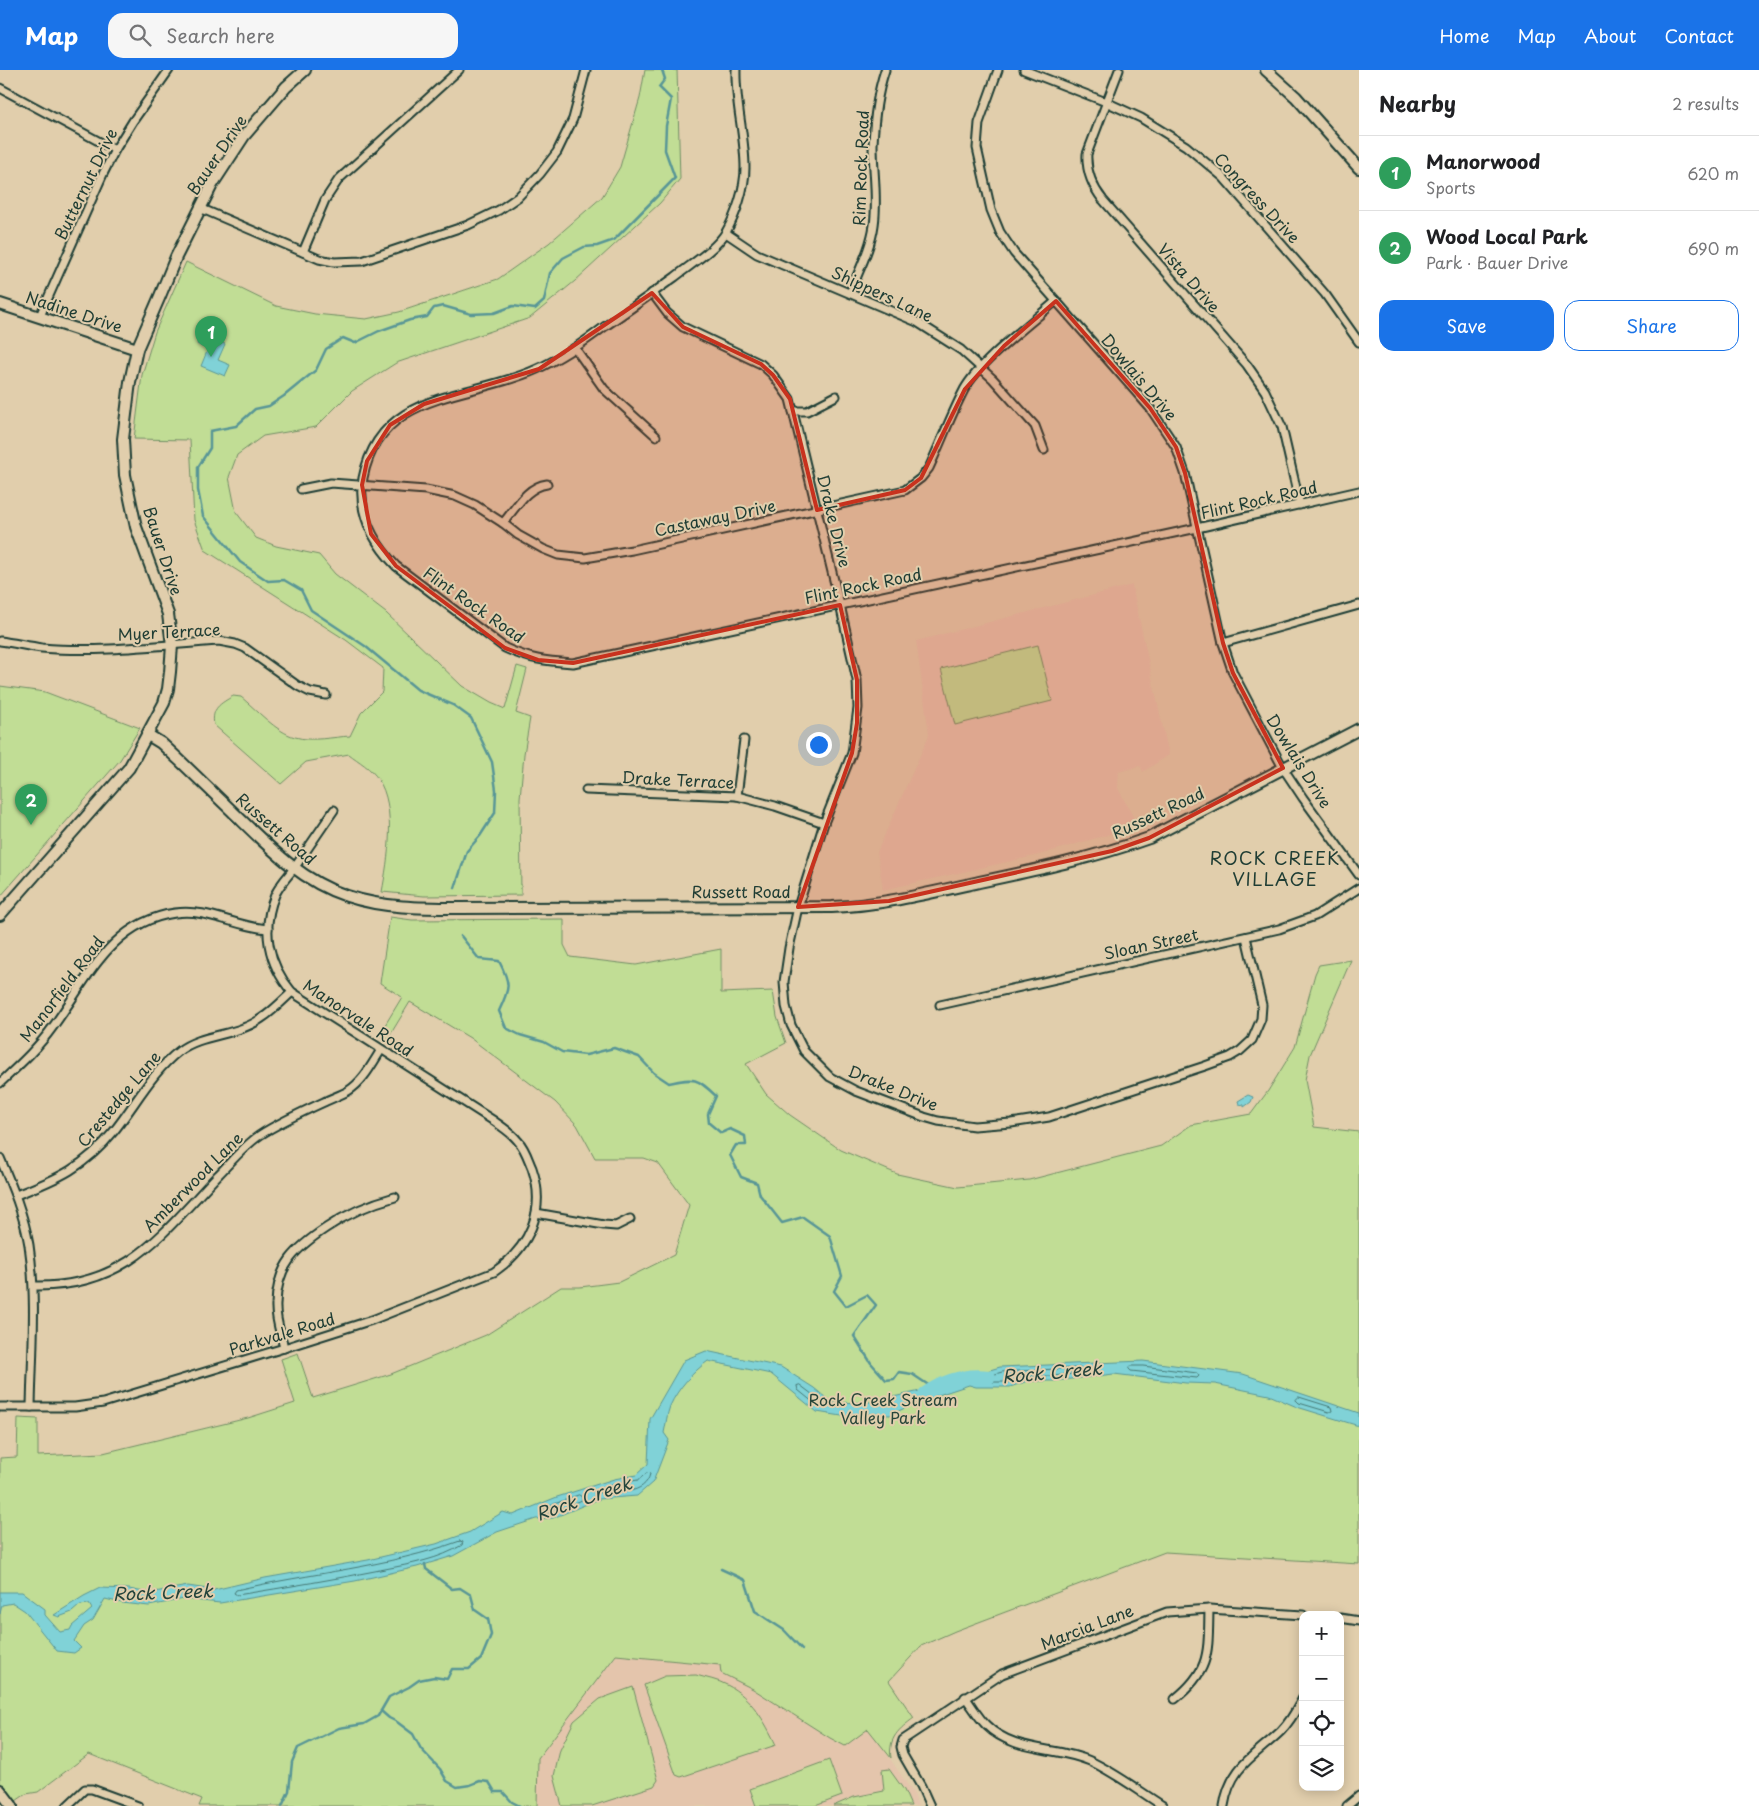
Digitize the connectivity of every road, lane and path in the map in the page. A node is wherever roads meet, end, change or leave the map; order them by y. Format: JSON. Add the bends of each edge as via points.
{"nodes":[{"id":1,"x":169,"y":70,"type":"edge"},
{"id":2,"x":305,"y":70,"type":"edge"},
{"id":3,"x":459,"y":70,"type":"edge"},
{"id":4,"x":586,"y":70,"type":"edge"},
{"id":5,"x":736,"y":70,"type":"edge"},
{"id":6,"x":884,"y":70,"type":"edge"},
{"id":7,"x":998,"y":70,"type":"edge"},
{"id":8,"x":1024,"y":70,"type":"edge"},
{"id":9,"x":1118,"y":70,"type":"edge"},
{"id":10,"x":1266,"y":70,"type":"edge"},
{"id":11,"x":0,"y":88,"type":"edge"},
{"id":12,"x":1106,"y":102,"type":"junction"},
{"id":13,"x":115,"y":150,"type":"junction"},
{"id":14,"x":1359,"y":168,"type":"edge"},
{"id":15,"x":200,"y":208,"type":"junction"},
{"id":16,"x":726,"y":233,"type":"junction"},
{"id":17,"x":303,"y":252,"type":"junction"},
{"id":18,"x":652,"y":293,"type":"junction"},
{"id":19,"x":850,"y":293,"type":"junction"},
{"id":20,"x":1056,"y":301,"type":"junction"},
{"id":21,"x":0,"y":304,"type":"edge"},
{"id":22,"x":40,"y":316,"type":"junction"},
{"id":23,"x":1359,"y":342,"type":"edge"},
{"id":24,"x":576,"y":348,"type":"junction"},
{"id":25,"x":137,"y":349,"type":"junction"},
{"id":26,"x":981,"y":369,"type":"junction"},
{"id":27,"x":836,"y":396,"type":"dead end"},
{"id":28,"x":793,"y":411,"type":"junction"},
{"id":29,"x":656,"y":436,"type":"dead end"},
{"id":30,"x":1044,"y":450,"type":"dead end"},
{"id":31,"x":547,"y":484,"type":"dead end"},
{"id":32,"x":362,"y":485,"type":"junction"},
{"id":33,"x":301,"y":489,"type":"dead end"},
{"id":34,"x":1359,"y":491,"type":"edge"},
{"id":35,"x":1300,"y":505,"type":"junction"},
{"id":36,"x":817,"y":510,"type":"junction"},
{"id":37,"x":503,"y":523,"type":"junction"},
{"id":38,"x":1198,"y":528,"type":"junction"},
{"id":39,"x":840,"y":605,"type":"junction"},
{"id":40,"x":1359,"y":605,"type":"edge"},
{"id":41,"x":0,"y":641,"type":"edge"},
{"id":42,"x":172,"y":644,"type":"junction"},
{"id":43,"x":1223,"y":644,"type":"junction"},
{"id":44,"x":326,"y":695,"type":"dead end"},
{"id":45,"x":1359,"y":728,"type":"edge"},
{"id":46,"x":148,"y":735,"type":"junction"},
{"id":47,"x":744,"y":740,"type":"dead end"},
{"id":48,"x":1283,"y":768,"type":"junction"},
{"id":49,"x":586,"y":790,"type":"dead end"},
{"id":50,"x":737,"y":796,"type":"junction"},
{"id":51,"x":334,"y":810,"type":"dead end"},
{"id":52,"x":824,"y":822,"type":"junction"},
{"id":53,"x":294,"y":868,"type":"junction"},
{"id":54,"x":1359,"y":875,"type":"edge"},
{"id":55,"x":1359,"y":888,"type":"edge"},
{"id":56,"x":798,"y":907,"type":"junction"},
{"id":57,"x":0,"y":915,"type":"edge"},
{"id":58,"x":268,"y":929,"type":"junction"},
{"id":59,"x":1246,"y":937,"type":"junction"},
{"id":60,"x":292,"y":992,"type":"junction"},
{"id":61,"x":940,"y":1004,"type":"dead end"},
{"id":62,"x":381,"y":1050,"type":"junction"},
{"id":63,"x":0,"y":1083,"type":"edge"},
{"id":64,"x":0,"y":1158,"type":"edge"},
{"id":65,"x":16,"y":1195,"type":"junction"},
{"id":66,"x":395,"y":1197,"type":"dead end"},
{"id":67,"x":536,"y":1214,"type":"junction"},
{"id":68,"x":630,"y":1219,"type":"dead end"},
{"id":69,"x":34,"y":1286,"type":"junction"},
{"id":70,"x":284,"y":1348,"type":"junction"},
{"id":71,"x":0,"y":1407,"type":"edge"},
{"id":72,"x":31,"y":1407,"type":"junction"},
{"id":73,"x":1209,"y":1609,"type":"junction"},
{"id":74,"x":1299,"y":1615,"type":"edge"},
{"id":75,"x":1344,"y":1619,"type":"edge"},
{"id":76,"x":1359,"y":1621,"type":"edge"},
{"id":77,"x":965,"y":1697,"type":"junction"},
{"id":78,"x":1175,"y":1699,"type":"dead end"},
{"id":79,"x":1301,"y":1701,"type":"edge"},
{"id":80,"x":0,"y":1790,"type":"edge"},
{"id":81,"x":1359,"y":1796,"type":"edge"},
{"id":82,"x":8,"y":1805,"type":"edge"},
{"id":83,"x":67,"y":1806,"type":"edge"},
{"id":84,"x":138,"y":1806,"type":"edge"},
{"id":85,"x":930,"y":1806,"type":"edge"},
{"id":86,"x":1163,"y":1806,"type":"edge"},
{"id":87,"x":1224,"y":1806,"type":"edge"},
{"id":88,"x":1347,"y":1806,"type":"edge"}],
"edges":[{"from":1,"to":13,"type":"street","name":"Butternut Drive"},
{"from":2,"to":15,"type":"street","name":"Bauer Drive","via":[[244,136]]},
{"from":3,"to":17,"type":"street","via":[[339,179],[325,200]]},
{"from":4,"to":17,"type":"street","via":[[573,119],[557,152],[518,197],[499,210],[468,225],[362,261],[334,262]]},
{"from":5,"to":16,"type":"street","name":"Flint Rock Road","via":[[735,88],[745,168],[742,195]]},
{"from":6,"to":19,"type":"street","name":"Rim Rock Road","via":[[874,138],[874,226]]},
{"from":7,"to":20,"type":"street","name":"Dowlais Drive","via":[[979,123],[978,148],[991,210],[1014,253]]},
{"from":8,"to":12,"type":"street","name":"Congress Drive"},
{"from":9,"to":12,"type":"street","name":"Vista Drive"},
{"from":10,"to":14,"type":"street","via":[[1296,97]]},
{"from":11,"to":13,"type":"street"},
{"from":12,"to":23,"type":"street","name":"Congress Drive","via":[[1159,128],[1223,177],[1325,294]]},
{"from":12,"to":35,"type":"street","name":"Vista Drive","via":[[1088,154],[1089,177],[1103,200],[1247,365],[1265,391],[1282,427]]},
{"from":13,"to":22,"type":"street","name":"Butternut Drive"},
{"from":15,"to":17,"type":"street"},
{"from":15,"to":25,"type":"street","name":"Bauer Drive"},
{"from":16,"to":18,"type":"street","name":"Flint Rock Road","via":[[705,254]]},
{"from":16,"to":19,"type":"street","name":"Shippers Lane","via":[[758,254]]},
{"from":18,"to":24,"type":"street","name":"Flint Rock Road"},
{"from":18,"to":28,"type":"street","name":"Drake Drive","via":[[683,327],[761,364],[790,399]]},
{"from":19,"to":26,"type":"street","name":"Shippers Lane","via":[[917,322],[961,350]]},
{"from":20,"to":26,"type":"street","name":"Castaway Drive"},
{"from":20,"to":38,"type":"street","name":"Dowlais Drive","via":[[1150,408],[1168,434],[1185,472]]},
{"from":21,"to":22,"type":"street","name":"Nadine Drive"},
{"from":22,"to":25,"type":"street","name":"Nadine Drive"},
{"from":24,"to":29,"type":"street","via":[[604,389]]},
{"from":24,"to":32,"type":"street","name":"Flint Rock Road","via":[[522,376],[406,412],[377,441],[367,461]]},
{"from":25,"to":42,"type":"street","name":"Bauer Drive","via":[[125,411],[125,475],[136,527],[168,614]]},
{"from":26,"to":30,"type":"street","name":"Shippers Lane","via":[[1035,426]]},
{"from":26,"to":36,"type":"street","name":"Castaway Drive","via":[[965,389],[930,468],[921,478],[904,490]]},
{"from":27,"to":28,"type":"street","via":[[807,410]]},
{"from":28,"to":36,"type":"street","name":"Drake Drive"},
{"from":31,"to":37,"type":"street","via":[[530,490]]},
{"from":32,"to":33,"type":"street","name":"Castaway Drive","via":[[331,483]]},
{"from":32,"to":37,"type":"street","name":"Castaway Drive","via":[[426,490],[455,496]]},
{"from":32,"to":39,"type":"street","name":"Flint Rock Road","via":[[362,502],[371,534],[382,552],[505,648],[522,656],[573,662]]},
{"from":34,"to":35,"type":"street","name":"Flint Rock Road"},
{"from":35,"to":38,"type":"street","name":"Flint Rock Road"},
{"from":36,"to":37,"type":"street","name":"Castaway Drive","via":[[585,558],[558,555],[543,549],[518,536]]},
{"from":36,"to":39,"type":"street","name":"Drake Drive"},
{"from":38,"to":39,"type":"street","name":"Flint Rock Road"},
{"from":38,"to":43,"type":"street","name":"Dowlais Drive"},
{"from":39,"to":52,"type":"street","name":"Drake Drive","via":[[857,680],[857,723],[852,753]]},
{"from":40,"to":43,"type":"street"},
{"from":41,"to":42,"type":"street","name":"Myer Terrace","via":[[70,649]]},
{"from":42,"to":44,"type":"street","name":"Myer Terrace","via":[[235,644],[298,686]]},
{"from":42,"to":46,"type":"street","name":"Bauer Drive","via":[[168,689]]},
{"from":43,"to":48,"type":"street","name":"Dowlais Drive","via":[[1233,673]]},
{"from":45,"to":48,"type":"street","name":"Russett Road"},
{"from":46,"to":53,"type":"street","name":"Russett Road","via":[[161,742]]},
{"from":46,"to":57,"type":"street","name":"Bauer Drive","via":[[129,768]]},
{"from":47,"to":50,"type":"street"},
{"from":48,"to":54,"type":"street","name":"Dowlais Drive"},
{"from":48,"to":56,"type":"street","name":"Russett Road","via":[[1149,838],[1112,851],[889,902]]},
{"from":49,"to":50,"type":"street","name":"Drake Terrace"},
{"from":50,"to":52,"type":"street","name":"Drake Terrace"},
{"from":51,"to":53,"type":"street","name":"Manorvale Road"},
{"from":52,"to":56,"type":"street","name":"Drake Drive"},
{"from":53,"to":56,"type":"street","name":"Russett Road","via":[[318,884],[346,896],[376,904],[413,908]]},
{"from":53,"to":58,"type":"street","name":"Manorvale Road","via":[[275,893]]},
{"from":55,"to":59,"type":"street","name":"Sloan Street","via":[[1315,916],[1279,930]]},
{"from":56,"to":59,"type":"street","name":"Drake Drive","via":[[784,982],[786,1006],[804,1050],[830,1077],[856,1091],[924,1118],[974,1126],[1049,1117],[1206,1066],[1240,1051],[1252,1040],[1261,1019],[1262,1005]]},
{"from":58,"to":60,"type":"street","name":"Manorvale Road","via":[[267,941],[274,964]]},
{"from":58,"to":63,"type":"street","name":"Manorfield Road","via":[[216,916],[175,912],[146,920],[128,930],[108,947],[32,1053]]},
{"from":59,"to":61,"type":"street","name":"Sloan Street"},
{"from":60,"to":62,"type":"street","name":"Manorvale Road"},
{"from":60,"to":65,"type":"street","name":"Crestedge Lane","via":[[256,1023],[180,1050],[161,1068],[92,1155],[57,1179]]},
{"from":62,"to":67,"type":"street","name":"Manorvale Road","via":[[494,1121],[518,1140],[535,1177],[538,1193]]},
{"from":62,"to":69,"type":"street","name":"Amberwood Lane","via":[[366,1074],[349,1090],[258,1136],[156,1240],[132,1260],[86,1281]]},
{"from":64,"to":65,"type":"street"},
{"from":65,"to":69,"type":"street","via":[[29,1244]]},
{"from":66,"to":70,"type":"street","via":[[344,1216],[309,1239],[288,1261],[276,1304]]},
{"from":67,"to":68,"type":"street","via":[[604,1226],[616,1226]]},
{"from":67,"to":70,"type":"street","name":"Parkvale Road","via":[[520,1250],[494,1272],[372,1320]]},
{"from":69,"to":72,"type":"street"},
{"from":70,"to":72,"type":"street","name":"Parkvale Road","via":[[103,1403]]},
{"from":71,"to":72,"type":"street","name":"Parkvale Road"},
{"from":73,"to":74,"type":"street","name":"Marcia Lane"},
{"from":73,"to":77,"type":"street","name":"Marcia Lane","via":[[1167,1612],[1141,1621],[1002,1674]]},
{"from":73,"to":78,"type":"street","via":[[1204,1665],[1192,1686]]},
{"from":75,"to":76,"type":"street"},
{"from":77,"to":85,"type":"street","name":"Marcia Lane","via":[[903,1740],[903,1755]]},
{"from":77,"to":86,"type":"street","via":[[986,1725],[1009,1742],[1090,1761]]},
{"from":79,"to":87,"type":"street","via":[[1282,1730],[1234,1775]]},
{"from":80,"to":82,"type":"street"},
{"from":81,"to":88,"type":"street"},
{"from":83,"to":84,"type":"street","via":[[85,1789],[92,1788]]}]}
